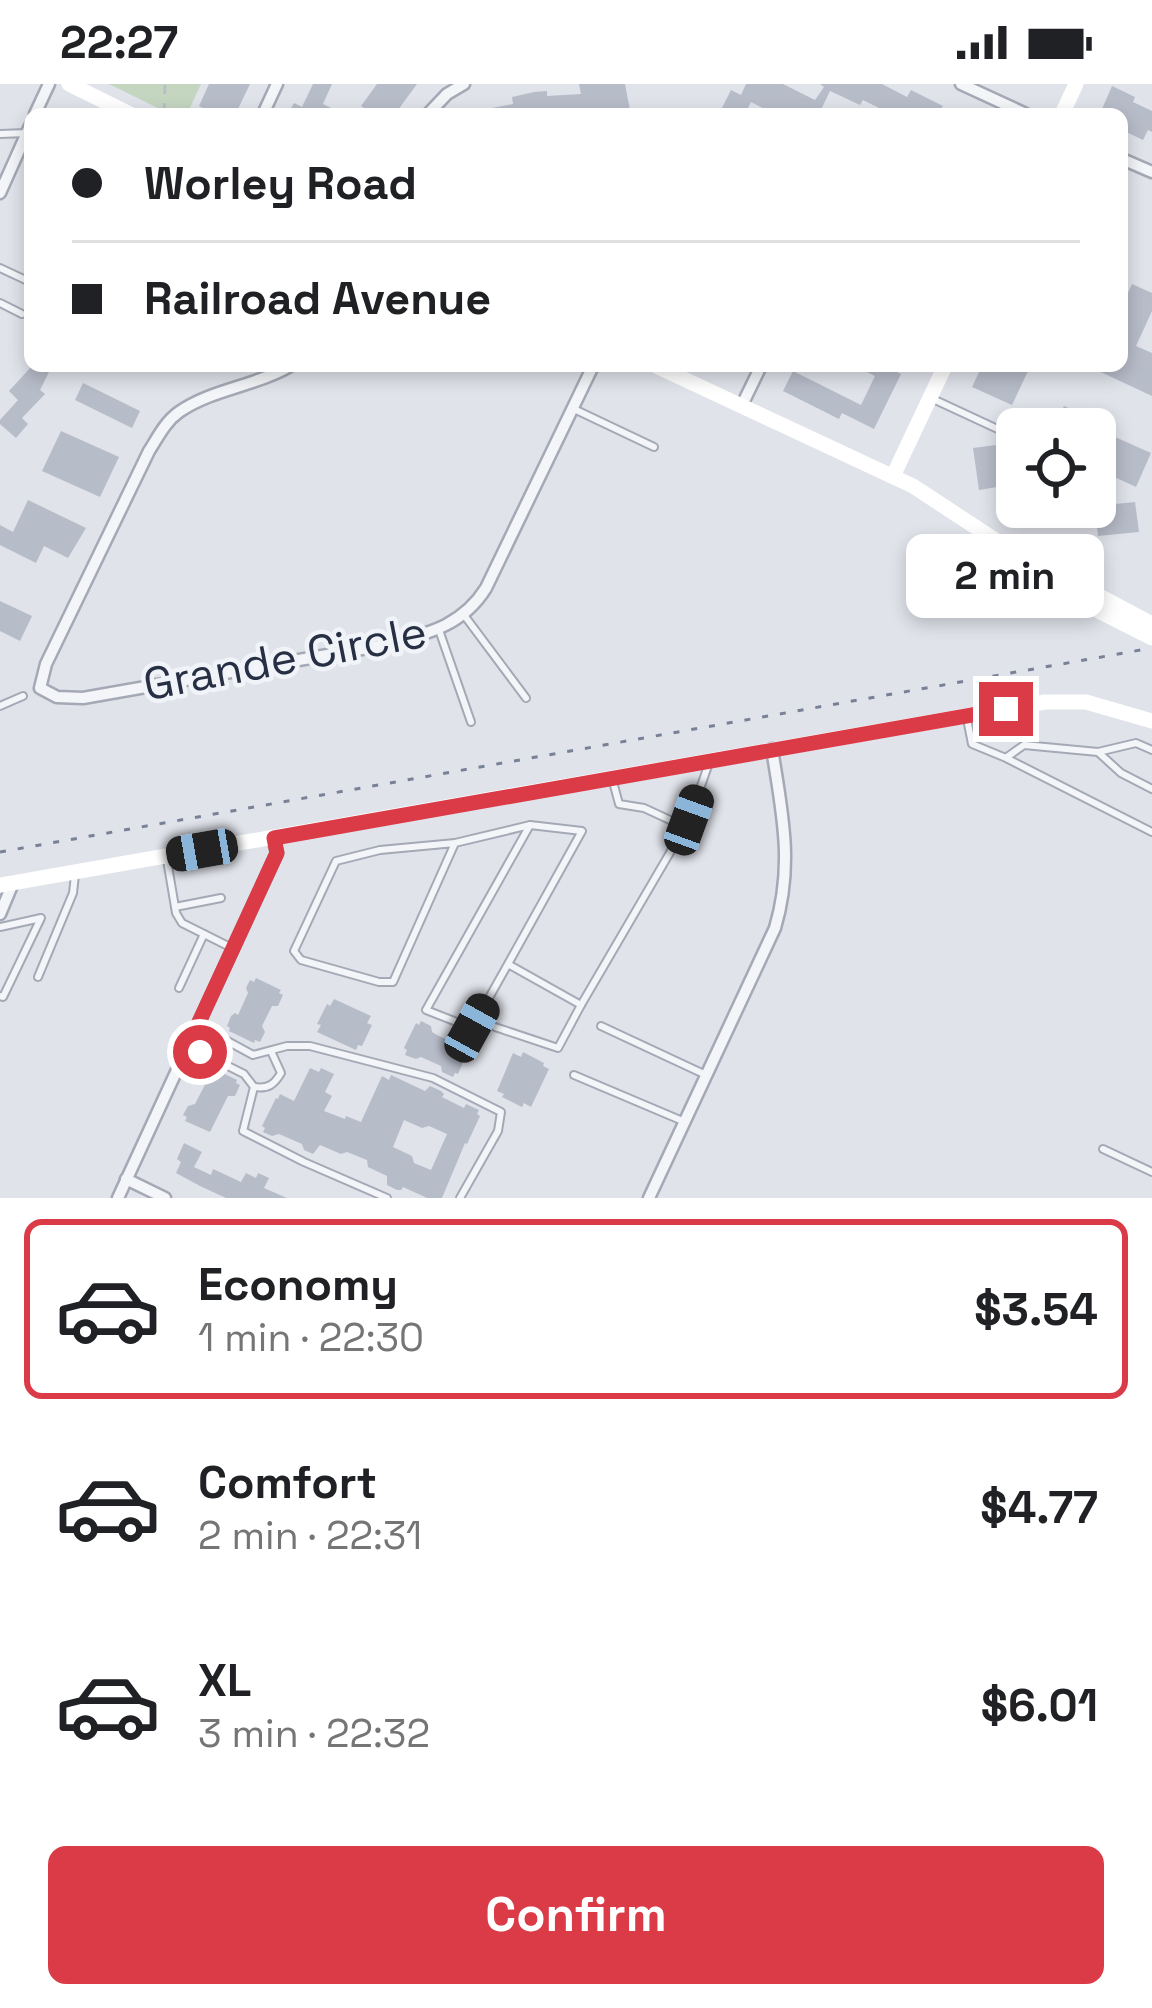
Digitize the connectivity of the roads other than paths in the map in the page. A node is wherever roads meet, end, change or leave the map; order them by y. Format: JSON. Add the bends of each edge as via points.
{"nodes":[{"id":1,"x":69,"y":84,"type":"edge"},
{"id":2,"x":464,"y":84,"type":"edge"},
{"id":3,"x":961,"y":84,"type":"edge"},
{"id":4,"x":118,"y":108,"type":"edge"},
{"id":5,"x":433,"y":108,"type":"edge"},
{"id":6,"x":1013,"y":108,"type":"edge"},
{"id":7,"x":24,"y":138,"type":"edge"},
{"id":8,"x":0,"y":193,"type":"edge"},
{"id":9,"x":0,"y":303,"type":"edge"},
{"id":10,"x":22,"y":314,"type":"dead end"},
{"id":11,"x":280,"y":372,"type":"edge"},
{"id":12,"x":590,"y":372,"type":"edge"},
{"id":13,"x":669,"y":372,"type":"edge"},
{"id":14,"x":758,"y":372,"type":"edge"},
{"id":15,"x":942,"y":372,"type":"edge"},
{"id":16,"x":930,"y":397,"type":"junction"},
{"id":17,"x":742,"y":405,"type":"junction"},
{"id":18,"x":574,"y":409,"type":"junction"},
{"id":19,"x":996,"y":428,"type":"edge"},
{"id":20,"x":654,"y":447,"type":"dead end"},
{"id":21,"x":893,"y":476,"type":"junction"},
{"id":22,"x":1062,"y":584,"type":"junction"},
{"id":23,"x":464,"y":615,"type":"junction"},
{"id":24,"x":1152,"y":624,"type":"edge"},
{"id":25,"x":439,"y":630,"type":"junction"},
{"id":26,"x":1152,"y":638,"type":"edge"},
{"id":27,"x":40,"y":688,"type":"junction"},
{"id":28,"x":23,"y":696,"type":"joint"},
{"id":29,"x":526,"y":698,"type":"dead end"},
{"id":30,"x":0,"y":706,"type":"edge"},
{"id":31,"x":966,"y":716,"type":"junction"},
{"id":32,"x":1152,"y":721,"type":"edge"},
{"id":33,"x":471,"y":722,"type":"dead end"},
{"id":34,"x":772,"y":749,"type":"junction"},
{"id":35,"x":1152,"y":750,"type":"edge"},
{"id":36,"x":1098,"y":752,"type":"junction"},
{"id":37,"x":1006,"y":758,"type":"junction"},
{"id":38,"x":711,"y":760,"type":"junction"},
{"id":39,"x":612,"y":778,"type":"junction"},
{"id":40,"x":1152,"y":789,"type":"edge"},
{"id":41,"x":530,"y":825,"type":"junction"},
{"id":42,"x":685,"y":827,"type":"junction"},
{"id":43,"x":1152,"y":832,"type":"edge"},
{"id":44,"x":274,"y":838,"type":"junction"},
{"id":45,"x":455,"y":843,"type":"junction"},
{"id":46,"x":166,"y":856,"type":"junction"},
{"id":47,"x":75,"y":872,"type":"junction"},
{"id":48,"x":7,"y":884,"type":"edge"},
{"id":49,"x":221,"y":898,"type":"dead end"},
{"id":50,"x":175,"y":907,"type":"junction"},
{"id":51,"x":0,"y":914,"type":"edge"},
{"id":52,"x":0,"y":927,"type":"edge"},
{"id":53,"x":204,"y":934,"type":"junction"},
{"id":54,"x":234,"y":949,"type":"junction"},
{"id":55,"x":508,"y":964,"type":"junction"},
{"id":56,"x":38,"y":977,"type":"dead end"},
{"id":57,"x":179,"y":988,"type":"dead end"},
{"id":58,"x":0,"y":996,"type":"edge"},
{"id":59,"x":581,"y":1005,"type":"junction"},
{"id":60,"x":198,"y":1025,"type":"junction"},
{"id":61,"x":601,"y":1026,"type":"dead end"},
{"id":62,"x":495,"y":1027,"type":"dead end"},
{"id":63,"x":188,"y":1046,"type":"junction"},
{"id":64,"x":271,"y":1051,"type":"junction"},
{"id":65,"x":574,"y":1075,"type":"dead end"},
{"id":66,"x":706,"y":1076,"type":"junction"},
{"id":67,"x":254,"y":1087,"type":"junction"},
{"id":68,"x":685,"y":1122,"type":"junction"},
{"id":69,"x":1103,"y":1149,"type":"dead end"},
{"id":70,"x":1152,"y":1172,"type":"edge"},
{"id":71,"x":127,"y":1179,"type":"junction"},
{"id":72,"x":118,"y":1198,"type":"edge"},
{"id":73,"x":164,"y":1198,"type":"edge"},
{"id":74,"x":387,"y":1198,"type":"edge"},
{"id":75,"x":460,"y":1198,"type":"edge"},
{"id":76,"x":649,"y":1198,"type":"edge"}],
"edges":[{"from":1,"to":4,"type":"main road"},
{"from":2,"to":5,"type":"street"},
{"from":3,"to":6,"type":"street"},
{"from":7,"to":8,"type":"street"},
{"from":9,"to":10,"type":"lane"},
{"from":11,"to":27,"type":"street","via":[[201,401],[165,426]]},
{"from":12,"to":18,"type":"street","name":"Grande Circle"},
{"from":13,"to":17,"type":"main road"},
{"from":14,"to":17,"type":"street"},
{"from":15,"to":16,"type":"main road"},
{"from":16,"to":19,"type":"lane"},
{"from":16,"to":21,"type":"main road"},
{"from":17,"to":21,"type":"main road"},
{"from":18,"to":20,"type":"lane"},
{"from":18,"to":23,"type":"street","name":"Grande Circle","via":[[486,588]]},
{"from":21,"to":22,"type":"main road"},
{"from":22,"to":24,"type":"main road"},
{"from":22,"to":26,"type":"main road","via":[[1069,596]]},
{"from":23,"to":25,"type":"street","name":"Grande Circle"},
{"from":23,"to":29,"type":"lane"},
{"from":25,"to":27,"type":"street","name":"Grande Circle","via":[[83,698]]},
{"from":25,"to":33,"type":"lane"},
{"from":27,"to":28,"type":"street"},
{"from":28,"to":30,"type":"lane"},
{"from":31,"to":32,"type":"main road","via":[[1068,700]]},
{"from":31,"to":34,"type":"main road"},
{"from":31,"to":37,"type":"lane","via":[[972,744]]},
{"from":34,"to":38,"type":"main road"},
{"from":34,"to":66,"type":"street","via":[[786,826],[783,901]]},
{"from":35,"to":36,"type":"lane","via":[[1136,743]]},
{"from":36,"to":37,"type":"lane","via":[[1024,745]]},
{"from":36,"to":40,"type":"lane"},
{"from":37,"to":43,"type":"lane"},
{"from":38,"to":39,"type":"main road"},
{"from":38,"to":42,"type":"lane"},
{"from":39,"to":42,"type":"lane","via":[[619,804]]},
{"from":39,"to":44,"type":"main road"},
{"from":41,"to":45,"type":"lane"},
{"from":41,"to":55,"type":"lane","via":[[582,831]]},
{"from":41,"to":55,"type":"lane","via":[[426,1010],[472,1028]]},
{"from":42,"to":59,"type":"lane"},
{"from":44,"to":46,"type":"main road"},
{"from":44,"to":54,"type":"street","via":[[277,853]]},
{"from":45,"to":45,"type":"lane","via":[[393,982],[301,960],[294,951],[336,862]]},
{"from":46,"to":47,"type":"main road"},
{"from":46,"to":50,"type":"lane"},
{"from":47,"to":48,"type":"main road"},
{"from":47,"to":56,"type":"lane"},
{"from":48,"to":51,"type":"street"},
{"from":49,"to":50,"type":"lane"},
{"from":50,"to":53,"type":"lane","via":[[182,923]]},
{"from":52,"to":58,"type":"lane","via":[[41,918]]},
{"from":53,"to":54,"type":"lane"},
{"from":53,"to":57,"type":"lane"},
{"from":54,"to":60,"type":"street"},
{"from":55,"to":59,"type":"lane"},
{"from":59,"to":62,"type":"lane","via":[[558,1048]]},
{"from":60,"to":63,"type":"street"},
{"from":60,"to":64,"type":"lane","via":[[253,1055]]},
{"from":61,"to":66,"type":"lane"},
{"from":63,"to":67,"type":"lane"},
{"from":63,"to":71,"type":"street"},
{"from":64,"to":67,"type":"lane","via":[[281,1072],[266,1088]]},
{"from":64,"to":75,"type":"lane","via":[[310,1046],[433,1078],[500,1112]]},
{"from":65,"to":68,"type":"lane"},
{"from":66,"to":68,"type":"street"},
{"from":67,"to":74,"type":"lane","via":[[242,1131]]},
{"from":68,"to":76,"type":"street"},
{"from":69,"to":70,"type":"lane"},
{"from":71,"to":72,"type":"street"},
{"from":71,"to":73,"type":"street"}]}
